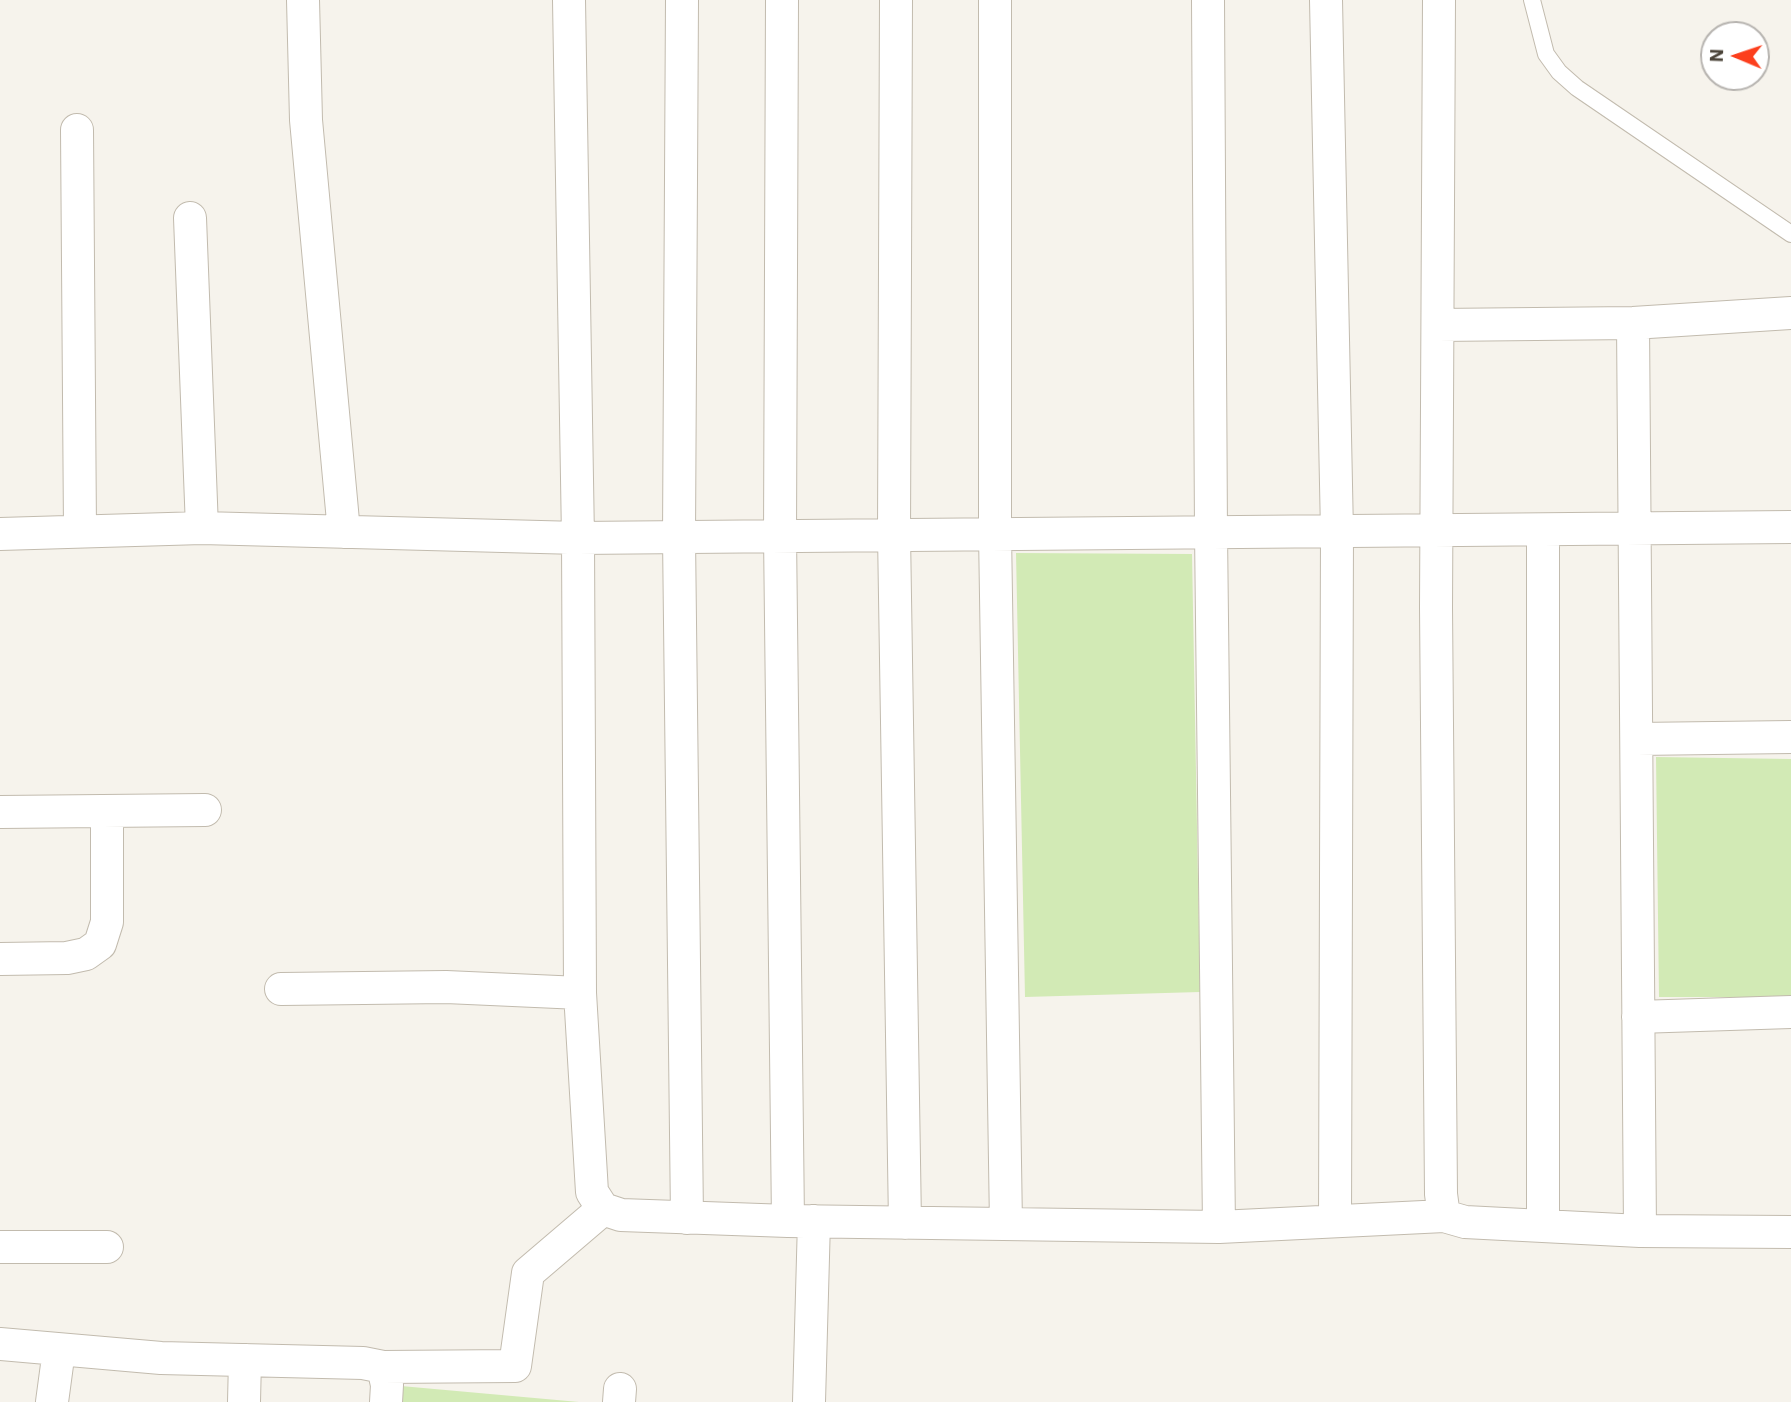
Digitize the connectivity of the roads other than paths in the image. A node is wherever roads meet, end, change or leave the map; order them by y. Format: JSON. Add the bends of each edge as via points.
{"nodes":[{"id":1,"x":303,"y":0,"type":"edge"},
{"id":2,"x":569,"y":0,"type":"edge"},
{"id":3,"x":682,"y":0,"type":"edge"},
{"id":4,"x":782,"y":0,"type":"edge"},
{"id":5,"x":897,"y":0,"type":"edge"},
{"id":6,"x":995,"y":0,"type":"edge"},
{"id":7,"x":1208,"y":0,"type":"edge"},
{"id":8,"x":1326,"y":0,"type":"edge"},
{"id":9,"x":1439,"y":0,"type":"edge"},
{"id":10,"x":1532,"y":0,"type":"edge"},
{"id":11,"x":77,"y":130,"type":"dead end"},
{"id":12,"x":190,"y":218,"type":"dead end"},
{"id":13,"x":1791,"y":234,"type":"edge"},
{"id":14,"x":1791,"y":313,"type":"edge"},
{"id":15,"x":1633,"y":323,"type":"junction"},
{"id":16,"x":1438,"y":325,"type":"junction"},
{"id":17,"x":1791,"y":527,"type":"edge"},
{"id":18,"x":202,"y":528,"type":"junction"},
{"id":19,"x":1636,"y":529,"type":"junction"},
{"id":20,"x":80,"y":530,"type":"junction"},
{"id":21,"x":1543,"y":530,"type":"junction"},
{"id":22,"x":331,"y":531,"type":"junction"},
{"id":23,"x":1337,"y":532,"type":"junction"},
{"id":24,"x":1437,"y":532,"type":"junction"},
{"id":25,"x":995,"y":533,"type":"junction"},
{"id":26,"x":1211,"y":533,"type":"junction"},
{"id":27,"x":0,"y":534,"type":"edge"},
{"id":28,"x":894,"y":534,"type":"junction"},
{"id":29,"x":780,"y":535,"type":"junction"},
{"id":30,"x":679,"y":537,"type":"junction"},
{"id":31,"x":578,"y":538,"type":"junction"},
{"id":32,"x":1791,"y":737,"type":"edge"},
{"id":33,"x":1637,"y":739,"type":"junction"},
{"id":34,"x":205,"y":810,"type":"dead end"},
{"id":35,"x":107,"y":811,"type":"junction"},
{"id":36,"x":0,"y":812,"type":"edge"},
{"id":37,"x":0,"y":959,"type":"edge"},
{"id":38,"x":281,"y":989,"type":"dead end"},
{"id":39,"x":580,"y":993,"type":"junction"},
{"id":40,"x":1791,"y":1012,"type":"edge"},
{"id":41,"x":1639,"y":1017,"type":"junction"},
{"id":42,"x":603,"y":1209,"type":"junction"},
{"id":43,"x":1444,"y":1216,"type":"junction"},
{"id":44,"x":687,"y":1217,"type":"junction"},
{"id":45,"x":801,"y":1221,"type":"junction"},
{"id":46,"x":1335,"y":1221,"type":"junction"},
{"id":47,"x":905,"y":1223,"type":"junction"},
{"id":48,"x":1006,"y":1224,"type":"junction"},
{"id":49,"x":1543,"y":1226,"type":"junction"},
{"id":50,"x":1219,"y":1227,"type":"junction"},
{"id":51,"x":1640,"y":1231,"type":"junction"},
{"id":52,"x":1791,"y":1232,"type":"edge"},
{"id":53,"x":0,"y":1247,"type":"edge"},
{"id":54,"x":107,"y":1247,"type":"dead end"},
{"id":55,"x":0,"y":1344,"type":"edge"},
{"id":56,"x":71,"y":1351,"type":"junction"},
{"id":57,"x":245,"y":1360,"type":"junction"},
{"id":58,"x":383,"y":1367,"type":"junction"},
{"id":59,"x":52,"y":1402,"type":"edge"},
{"id":60,"x":244,"y":1402,"type":"edge"},
{"id":61,"x":386,"y":1402,"type":"edge"},
{"id":62,"x":809,"y":1402,"type":"edge"}],
"edges":[{"from":1,"to":22,"type":"street"},
{"from":2,"to":31,"type":"street"},
{"from":3,"to":30,"type":"street"},
{"from":4,"to":29,"type":"street"},
{"from":5,"to":28,"type":"street"},
{"from":6,"to":25,"type":"street"},
{"from":7,"to":26,"type":"street"},
{"from":8,"to":23,"type":"street"},
{"from":9,"to":16,"type":"street"},
{"from":10,"to":13,"type":"lane","via":[[1546,54],[1559,72]]},
{"from":11,"to":20,"type":"street"},
{"from":12,"to":18,"type":"street"},
{"from":14,"to":15,"type":"street"},
{"from":15,"to":16,"type":"street"},
{"from":15,"to":19,"type":"street"},
{"from":16,"to":24,"type":"street"},
{"from":17,"to":19,"type":"street"},
{"from":18,"to":20,"type":"street"},
{"from":18,"to":22,"type":"street"},
{"from":19,"to":21,"type":"street"},
{"from":19,"to":33,"type":"street"},
{"from":20,"to":27,"type":"street"},
{"from":21,"to":24,"type":"street"},
{"from":21,"to":49,"type":"street"},
{"from":22,"to":31,"type":"street"},
{"from":23,"to":24,"type":"street"},
{"from":23,"to":26,"type":"street"},
{"from":23,"to":46,"type":"street"},
{"from":24,"to":43,"type":"street","via":[[1440,1180]]},
{"from":25,"to":26,"type":"street"},
{"from":25,"to":28,"type":"street"},
{"from":25,"to":48,"type":"street"},
{"from":26,"to":50,"type":"street"},
{"from":28,"to":29,"type":"street"},
{"from":28,"to":47,"type":"street"},
{"from":29,"to":30,"type":"street"},
{"from":29,"to":45,"type":"street"},
{"from":30,"to":31,"type":"street"},
{"from":30,"to":44,"type":"street"},
{"from":31,"to":39,"type":"street"},
{"from":32,"to":33,"type":"street"},
{"from":33,"to":41,"type":"street"},
{"from":34,"to":35,"type":"street"},
{"from":35,"to":36,"type":"street"},
{"from":35,"to":37,"type":"street","via":[[107,922],[100,944],[86,954],[67,958]]},
{"from":38,"to":39,"type":"street","via":[[446,987]]},
{"from":39,"to":42,"type":"street","via":[[592,1192]]},
{"from":40,"to":41,"type":"street"},
{"from":41,"to":51,"type":"street"},
{"from":42,"to":44,"type":"street","via":[[621,1215]]},
{"from":42,"to":58,"type":"street","via":[[528,1273],[515,1366]]},
{"from":43,"to":46,"type":"street"},
{"from":43,"to":49,"type":"street","via":[[1465,1222]]},
{"from":44,"to":45,"type":"street"},
{"from":45,"to":47,"type":"street"},
{"from":45,"to":62,"type":"street"},
{"from":46,"to":50,"type":"street"},
{"from":47,"to":48,"type":"street"},
{"from":48,"to":50,"type":"street"},
{"from":49,"to":51,"type":"street"},
{"from":51,"to":52,"type":"street"},
{"from":53,"to":54,"type":"street"},
{"from":55,"to":56,"type":"street"},
{"from":56,"to":57,"type":"street"},
{"from":56,"to":59,"type":"street"},
{"from":57,"to":58,"type":"street"},
{"from":57,"to":60,"type":"street"},
{"from":58,"to":61,"type":"street"}]}
